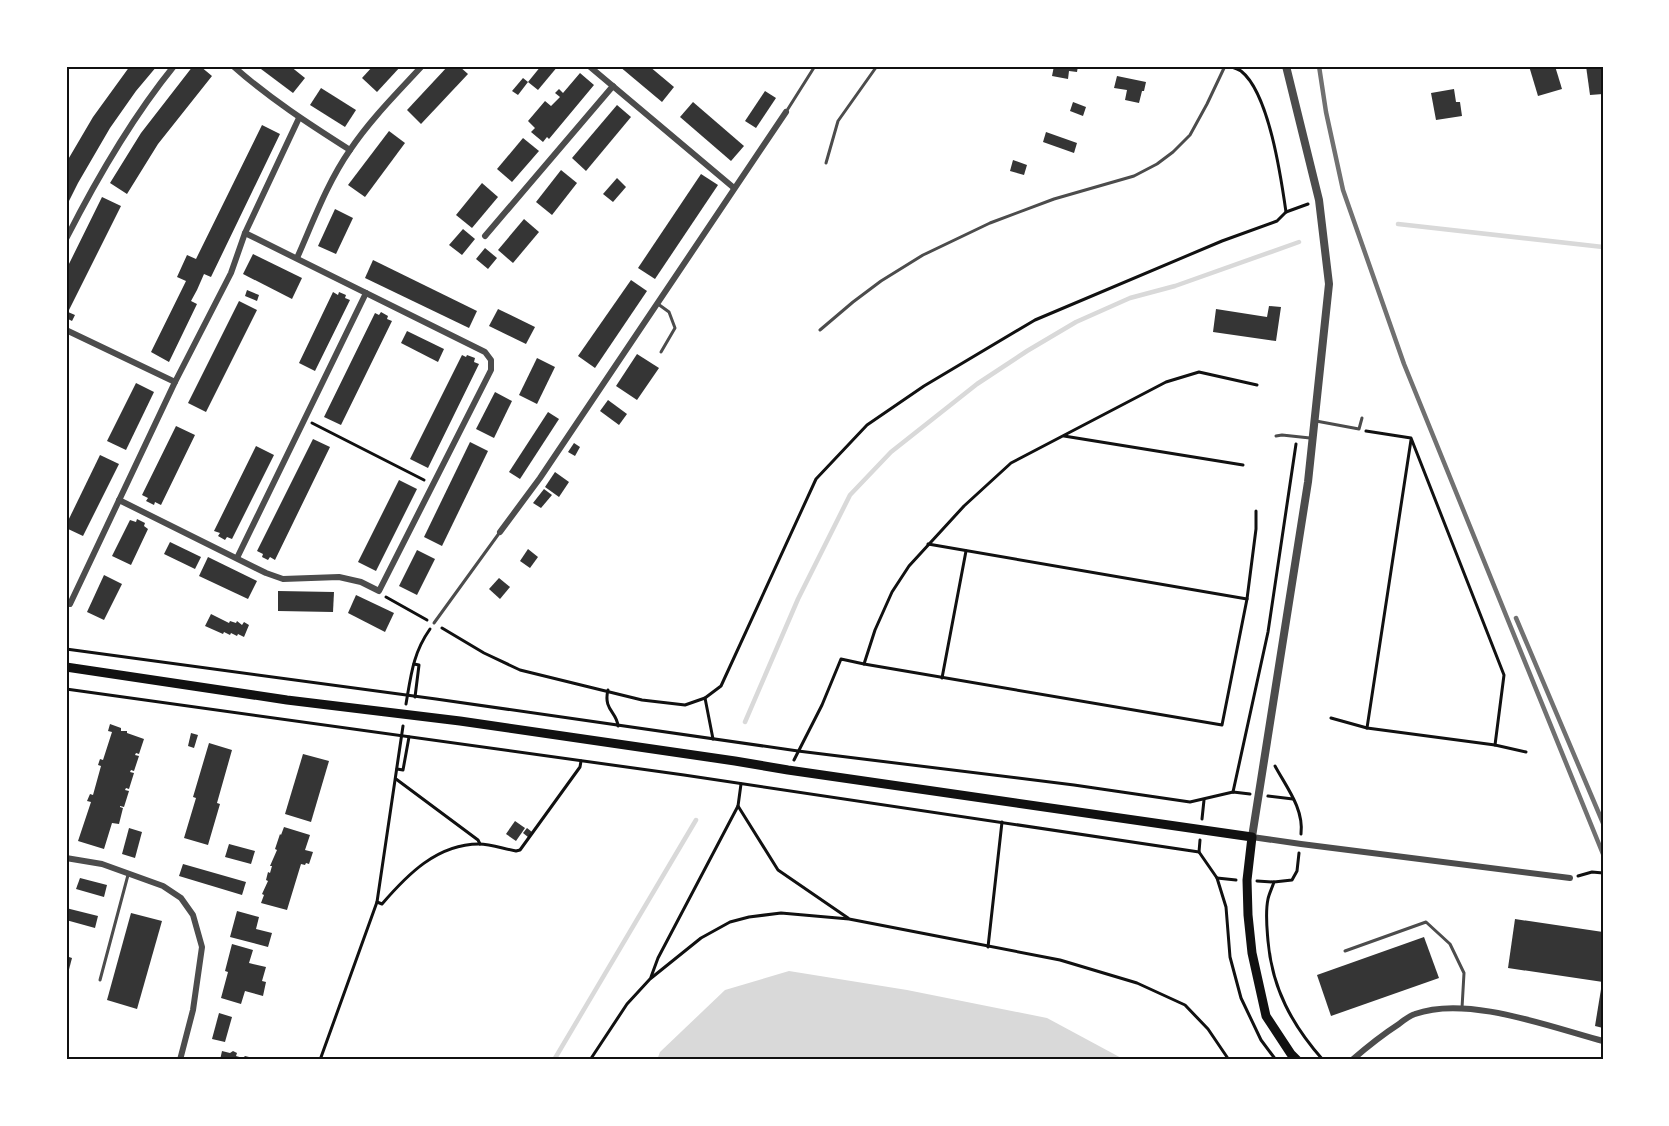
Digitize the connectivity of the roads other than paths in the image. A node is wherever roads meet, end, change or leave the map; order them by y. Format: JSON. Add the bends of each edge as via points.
{"nodes":[{"id":1,"x":174,"y":66,"type":"edge"},
{"id":2,"x":233,"y":66,"type":"edge"},
{"id":3,"x":422,"y":66,"type":"edge"},
{"id":4,"x":589,"y":66,"type":"edge"},
{"id":5,"x":815,"y":66,"type":"edge"},
{"id":6,"x":877,"y":66,"type":"edge"},
{"id":7,"x":1225,"y":66,"type":"edge"},
{"id":8,"x":1286,"y":66,"type":"edge"},
{"id":9,"x":613,"y":86,"type":"junction"},
{"id":10,"x":786,"y":112,"type":"joint"},
{"id":11,"x":299,"y":118,"type":"junction"},
{"id":12,"x":350,"y":150,"type":"junction"},
{"id":13,"x":826,"y":163,"type":"dead end"},
{"id":14,"x":734,"y":188,"type":"junction"},
{"id":15,"x":245,"y":233,"type":"junction"},
{"id":16,"x":485,"y":236,"type":"dead end"},
{"id":17,"x":66,"y":239,"type":"edge"},
{"id":18,"x":297,"y":258,"type":"junction"},
{"id":19,"x":366,"y":293,"type":"junction"},
{"id":20,"x":656,"y":303,"type":"junction"},
{"id":21,"x":66,"y":330,"type":"edge"},
{"id":22,"x":820,"y":330,"type":"dead end"},
{"id":23,"x":661,"y":351,"type":"dead end"},
{"id":24,"x":175,"y":382,"type":"junction"},
{"id":25,"x":1362,"y":418,"type":"dead end"},
{"id":26,"x":1314,"y":421,"type":"junction"},
{"id":27,"x":1276,"y":436,"type":"dead end"},
{"id":28,"x":1313,"y":438,"type":"junction"},
{"id":29,"x":119,"y":500,"type":"junction"},
{"id":30,"x":500,"y":532,"type":"joint"},
{"id":31,"x":237,"y":558,"type":"junction"},
{"id":32,"x":70,"y":604,"type":"dead end"},
{"id":33,"x":434,"y":623,"type":"road end"},
{"id":34,"x":66,"y":668,"type":"edge"},
{"id":35,"x":1252,"y":837,"type":"junction"},
{"id":36,"x":66,"y":858,"type":"edge"},
{"id":37,"x":129,"y":873,"type":"junction"},
{"id":38,"x":1570,"y":878,"type":"road end"},
{"id":39,"x":1345,"y":951,"type":"dead end"},
{"id":40,"x":100,"y":980,"type":"dead end"},
{"id":41,"x":1462,"y":1008,"type":"junction"},
{"id":42,"x":1603,"y":1041,"type":"edge"},
{"id":43,"x":180,"y":1060,"type":"edge"},
{"id":44,"x":1297,"y":1060,"type":"edge"},
{"id":45,"x":1352,"y":1060,"type":"edge"}],
"edges":[{"from":1,"to":17,"type":"street","via":[[116,146]]},
{"from":2,"to":11,"type":"street"},
{"from":3,"to":12,"type":"street"},
{"from":4,"to":9,"type":"street"},
{"from":5,"to":10,"type":"lane"},
{"from":6,"to":13,"type":"lane","via":[[838,121]]},
{"from":7,"to":22,"type":"lane","via":[[1190,135],[1157,164],[1134,176],[990,223],[933,250],[881,282]]},
{"from":8,"to":26,"type":"street","via":[[1319,201],[1329,284]]},
{"from":9,"to":14,"type":"street"},
{"from":9,"to":16,"type":"street"},
{"from":10,"to":14,"type":"street"},
{"from":11,"to":12,"type":"street"},
{"from":11,"to":15,"type":"street"},
{"from":12,"to":18,"type":"street"},
{"from":14,"to":20,"type":"street"},
{"from":15,"to":18,"type":"street"},
{"from":15,"to":24,"type":"street","via":[[231,273]]},
{"from":18,"to":19,"type":"street"},
{"from":19,"to":31,"type":"street"},
{"from":19,"to":31,"type":"street","via":[[485,352],[491,360],[491,370],[379,591],[339,577],[283,579]]},
{"from":20,"to":23,"type":"lane","via":[[669,312],[675,328]]},
{"from":20,"to":30,"type":"street"},
{"from":21,"to":24,"type":"street"},
{"from":24,"to":29,"type":"street"},
{"from":25,"to":26,"type":"lane","via":[[1359,429]]},
{"from":26,"to":28,"type":"street"},
{"from":27,"to":28,"type":"lane"},
{"from":28,"to":35,"type":"street"},
{"from":29,"to":31,"type":"street"},
{"from":29,"to":32,"type":"street"},
{"from":30,"to":33,"type":"lane"},
{"from":34,"to":35,"type":"main road","via":[[460,721]]},
{"from":35,"to":38,"type":"street"},
{"from":35,"to":44,"type":"main road","via":[[1247,880],[1252,953],[1266,1016]]},
{"from":36,"to":37,"type":"street"},
{"from":37,"to":40,"type":"lane"},
{"from":37,"to":43,"type":"street","via":[[163,886],[180,898],[193,915],[202,947],[193,1010]]},
{"from":39,"to":41,"type":"lane","via":[[1426,922],[1450,945],[1464,974]]},
{"from":41,"to":42,"type":"street","via":[[1503,1014]]},
{"from":41,"to":45,"type":"street","via":[[1436,1008],[1412,1015]]}]}
